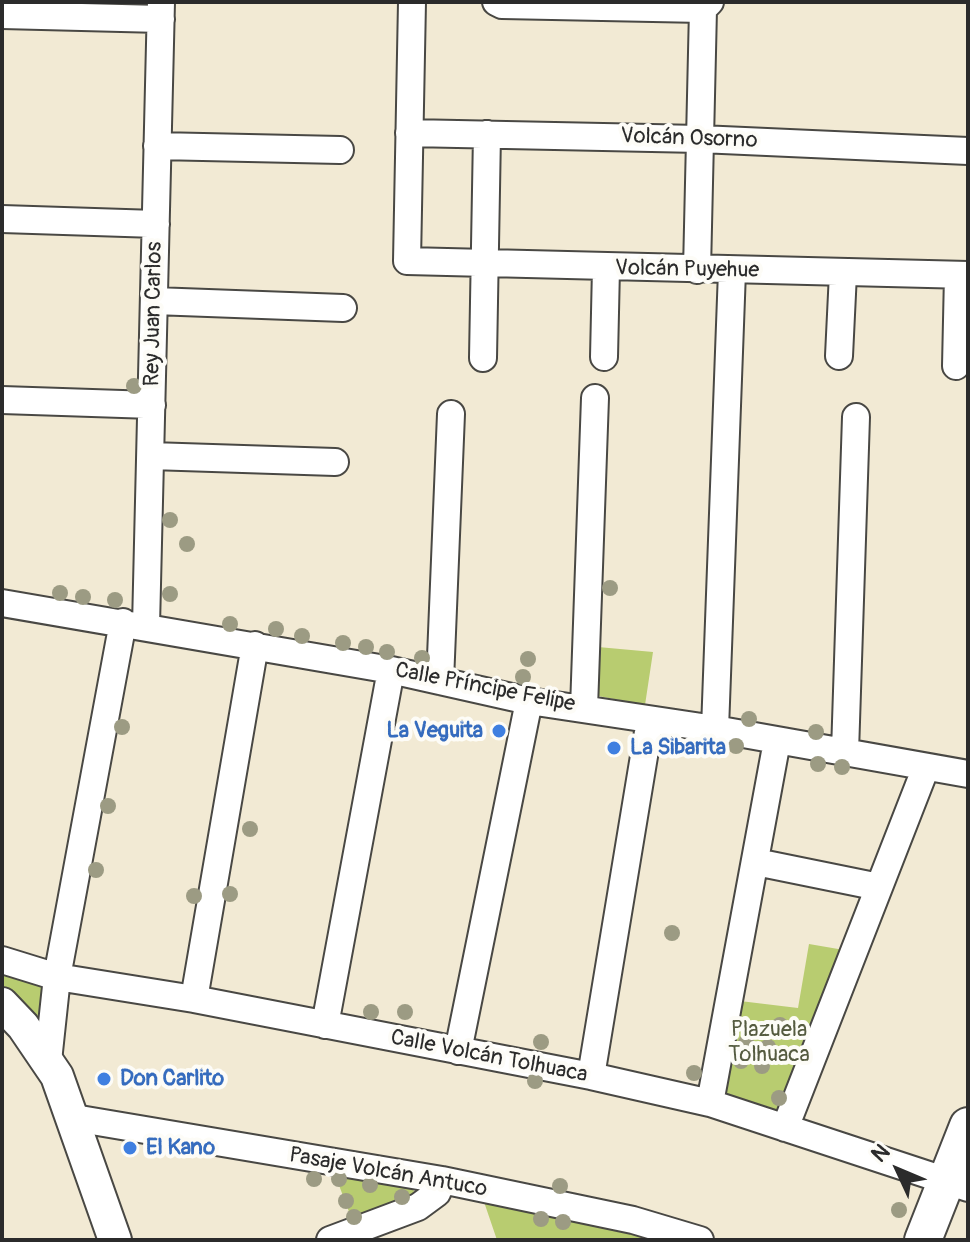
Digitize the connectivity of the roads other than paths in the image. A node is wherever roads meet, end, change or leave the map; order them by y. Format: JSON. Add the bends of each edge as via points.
{"nodes":[{"id":1,"x":412,"y":2,"type":"edge"},
{"id":2,"x":496,"y":2,"type":"edge"},
{"id":3,"x":706,"y":6,"type":"edge"},
{"id":4,"x":161,"y":10,"type":"edge"},
{"id":5,"x":15,"y":11,"type":"edge"},
{"id":6,"x":409,"y":133,"type":"junction"},
{"id":7,"x":487,"y":134,"type":"junction"},
{"id":8,"x":700,"y":139,"type":"junction"},
{"id":9,"x":157,"y":146,"type":"junction"},
{"id":10,"x":340,"y":150,"type":"dead end"},
{"id":11,"x":968,"y":151,"type":"edge"},
{"id":12,"x":2,"y":219,"type":"edge"},
{"id":13,"x":156,"y":224,"type":"junction"},
{"id":14,"x":484,"y":266,"type":"junction"},
{"id":15,"x":606,"y":268,"type":"junction"},
{"id":16,"x":697,"y":270,"type":"junction"},
{"id":17,"x":732,"y":271,"type":"junction"},
{"id":18,"x":843,"y":273,"type":"junction"},
{"id":19,"x":963,"y":275,"type":"edge"},
{"id":20,"x":154,"y":301,"type":"junction"},
{"id":21,"x":343,"y":308,"type":"dead end"},
{"id":22,"x":839,"y":356,"type":"dead end"},
{"id":23,"x":604,"y":357,"type":"dead end"},
{"id":24,"x":483,"y":358,"type":"dead end"},
{"id":25,"x":956,"y":366,"type":"dead end"},
{"id":26,"x":595,"y":398,"type":"dead end"},
{"id":27,"x":2,"y":400,"type":"edge"},
{"id":28,"x":152,"y":405,"type":"junction"},
{"id":29,"x":451,"y":414,"type":"dead end"},
{"id":30,"x":856,"y":417,"type":"dead end"},
{"id":31,"x":151,"y":456,"type":"junction"},
{"id":32,"x":335,"y":462,"type":"dead end"},
{"id":33,"x":2,"y":603,"type":"edge"},
{"id":34,"x":134,"y":624,"type":"junction"},
{"id":35,"x":255,"y":645,"type":"junction"},
{"id":36,"x":391,"y":670,"type":"junction"},
{"id":37,"x":440,"y":681,"type":"junction"},
{"id":38,"x":529,"y":701,"type":"junction"},
{"id":39,"x":584,"y":708,"type":"junction"},
{"id":40,"x":650,"y":720,"type":"junction"},
{"id":41,"x":715,"y":729,"type":"junction"},
{"id":42,"x":777,"y":741,"type":"junction"},
{"id":43,"x":845,"y":752,"type":"junction"},
{"id":44,"x":926,"y":767,"type":"junction"},
{"id":45,"x":968,"y":774,"type":"edge"},
{"id":46,"x":756,"y":862,"type":"junction"},
{"id":47,"x":879,"y":887,"type":"junction"},
{"id":48,"x":2,"y":960,"type":"edge"},
{"id":49,"x":57,"y":977,"type":"junction"},
{"id":50,"x":194,"y":999,"type":"junction"},
{"id":51,"x":2,"y":1004,"type":"edge"},
{"id":52,"x":325,"y":1025,"type":"junction"},
{"id":53,"x":458,"y":1051,"type":"junction"},
{"id":54,"x":48,"y":1061,"type":"junction"},
{"id":55,"x":591,"y":1076,"type":"junction"},
{"id":56,"x":710,"y":1103,"type":"junction"},
{"id":57,"x":74,"y":1118,"type":"junction"},
{"id":58,"x":968,"y":1126,"type":"edge"},
{"id":59,"x":785,"y":1128,"type":"junction"},
{"id":60,"x":442,"y":1180,"type":"junction"},
{"id":61,"x":957,"y":1184,"type":"edge"},
{"id":62,"x":115,"y":1240,"type":"edge"},
{"id":63,"x":330,"y":1240,"type":"edge"},
{"id":64,"x":700,"y":1240,"type":"edge"},
{"id":65,"x":923,"y":1240,"type":"edge"}],
"edges":[{"from":1,"to":6,"type":"street"},
{"from":2,"to":3,"type":"street"},
{"from":3,"to":8,"type":"street"},
{"from":4,"to":5,"type":"street"},
{"from":4,"to":9,"type":"street","name":"Rey Juan Carlos"},
{"from":6,"to":7,"type":"street","name":"Volcán Osorno"},
{"from":6,"to":14,"type":"street","name":"Volcán Puyehue","via":[[407,261]]},
{"from":7,"to":8,"type":"street","name":"Volcán Osorno"},
{"from":7,"to":14,"type":"street"},
{"from":8,"to":11,"type":"street","name":"Volcán Osorno"},
{"from":8,"to":16,"type":"street"},
{"from":9,"to":10,"type":"street"},
{"from":9,"to":13,"type":"street","name":"Rey Juan Carlos"},
{"from":12,"to":13,"type":"street"},
{"from":13,"to":20,"type":"street","name":"Rey Juan Carlos"},
{"from":14,"to":15,"type":"street","name":"Volcán Puyehue"},
{"from":14,"to":24,"type":"street"},
{"from":15,"to":16,"type":"street","name":"Volcán Puyehue"},
{"from":15,"to":23,"type":"street"},
{"from":16,"to":17,"type":"street","name":"Volcán Puyehue"},
{"from":17,"to":18,"type":"street","name":"Volcán Puyehue"},
{"from":17,"to":41,"type":"street"},
{"from":18,"to":19,"type":"street","name":"Volcán Puyehue"},
{"from":18,"to":22,"type":"street"},
{"from":19,"to":25,"type":"street"},
{"from":20,"to":21,"type":"street"},
{"from":20,"to":28,"type":"street","name":"Rey Juan Carlos"},
{"from":26,"to":39,"type":"street"},
{"from":27,"to":28,"type":"street"},
{"from":28,"to":31,"type":"street","name":"Rey Juan Carlos"},
{"from":29,"to":37,"type":"street"},
{"from":30,"to":43,"type":"street"},
{"from":31,"to":32,"type":"street"},
{"from":31,"to":34,"type":"street","name":"Rey Juan Carlos"},
{"from":33,"to":34,"type":"street","name":"Calle Príncipe Felipe"},
{"from":34,"to":35,"type":"street","name":"Calle Príncipe Felipe"},
{"from":34,"to":49,"type":"street","name":"Rey Juan Carlos"},
{"from":35,"to":36,"type":"street","name":"Calle Príncipe Felipe"},
{"from":35,"to":50,"type":"street"},
{"from":36,"to":37,"type":"street","name":"Calle Príncipe Felipe"},
{"from":36,"to":52,"type":"street"},
{"from":37,"to":38,"type":"street","name":"Calle Príncipe Felipe"},
{"from":38,"to":39,"type":"street","name":"Calle Príncipe Felipe"},
{"from":38,"to":53,"type":"street"},
{"from":39,"to":40,"type":"street","name":"Calle Príncipe Felipe"},
{"from":40,"to":41,"type":"street","name":"Calle Príncipe Felipe"},
{"from":40,"to":55,"type":"street"},
{"from":41,"to":42,"type":"street","name":"Calle Príncipe Felipe"},
{"from":42,"to":43,"type":"street","name":"Calle Príncipe Felipe"},
{"from":42,"to":46,"type":"street"},
{"from":43,"to":44,"type":"street","name":"Calle Príncipe Felipe"},
{"from":44,"to":45,"type":"street","name":"Calle Príncipe Felipe"},
{"from":44,"to":47,"type":"street"},
{"from":46,"to":47,"type":"street"},
{"from":46,"to":56,"type":"street"},
{"from":47,"to":59,"type":"street"},
{"from":48,"to":49,"type":"street","name":"Calle Volcán Tolhuaca"},
{"from":49,"to":50,"type":"street","name":"Calle Volcán Tolhuaca"},
{"from":49,"to":54,"type":"street","name":"Rey Juan Carlos"},
{"from":50,"to":52,"type":"street","name":"Calle Volcán Tolhuaca"},
{"from":51,"to":54,"type":"street"},
{"from":52,"to":53,"type":"street","name":"Calle Volcán Tolhuaca"},
{"from":53,"to":55,"type":"street","name":"Calle Volcán Tolhuaca"},
{"from":54,"to":57,"type":"street"},
{"from":55,"to":56,"type":"street","name":"Calle Volcán Tolhuaca"},
{"from":56,"to":59,"type":"street","name":"Calle Volcán Tolhuaca"},
{"from":57,"to":60,"type":"street","name":"Pasaje Volcán Antuco"},
{"from":57,"to":62,"type":"street"},
{"from":58,"to":61,"type":"main road"},
{"from":59,"to":61,"type":"street","name":"Calle Volcán Tolhuaca"},
{"from":60,"to":63,"type":"street","via":[[437,1193],[418,1207]]},
{"from":60,"to":64,"type":"street","name":"Pasaje Volcán Antuco","via":[[633,1220]]},
{"from":61,"to":65,"type":"main road"}]}
